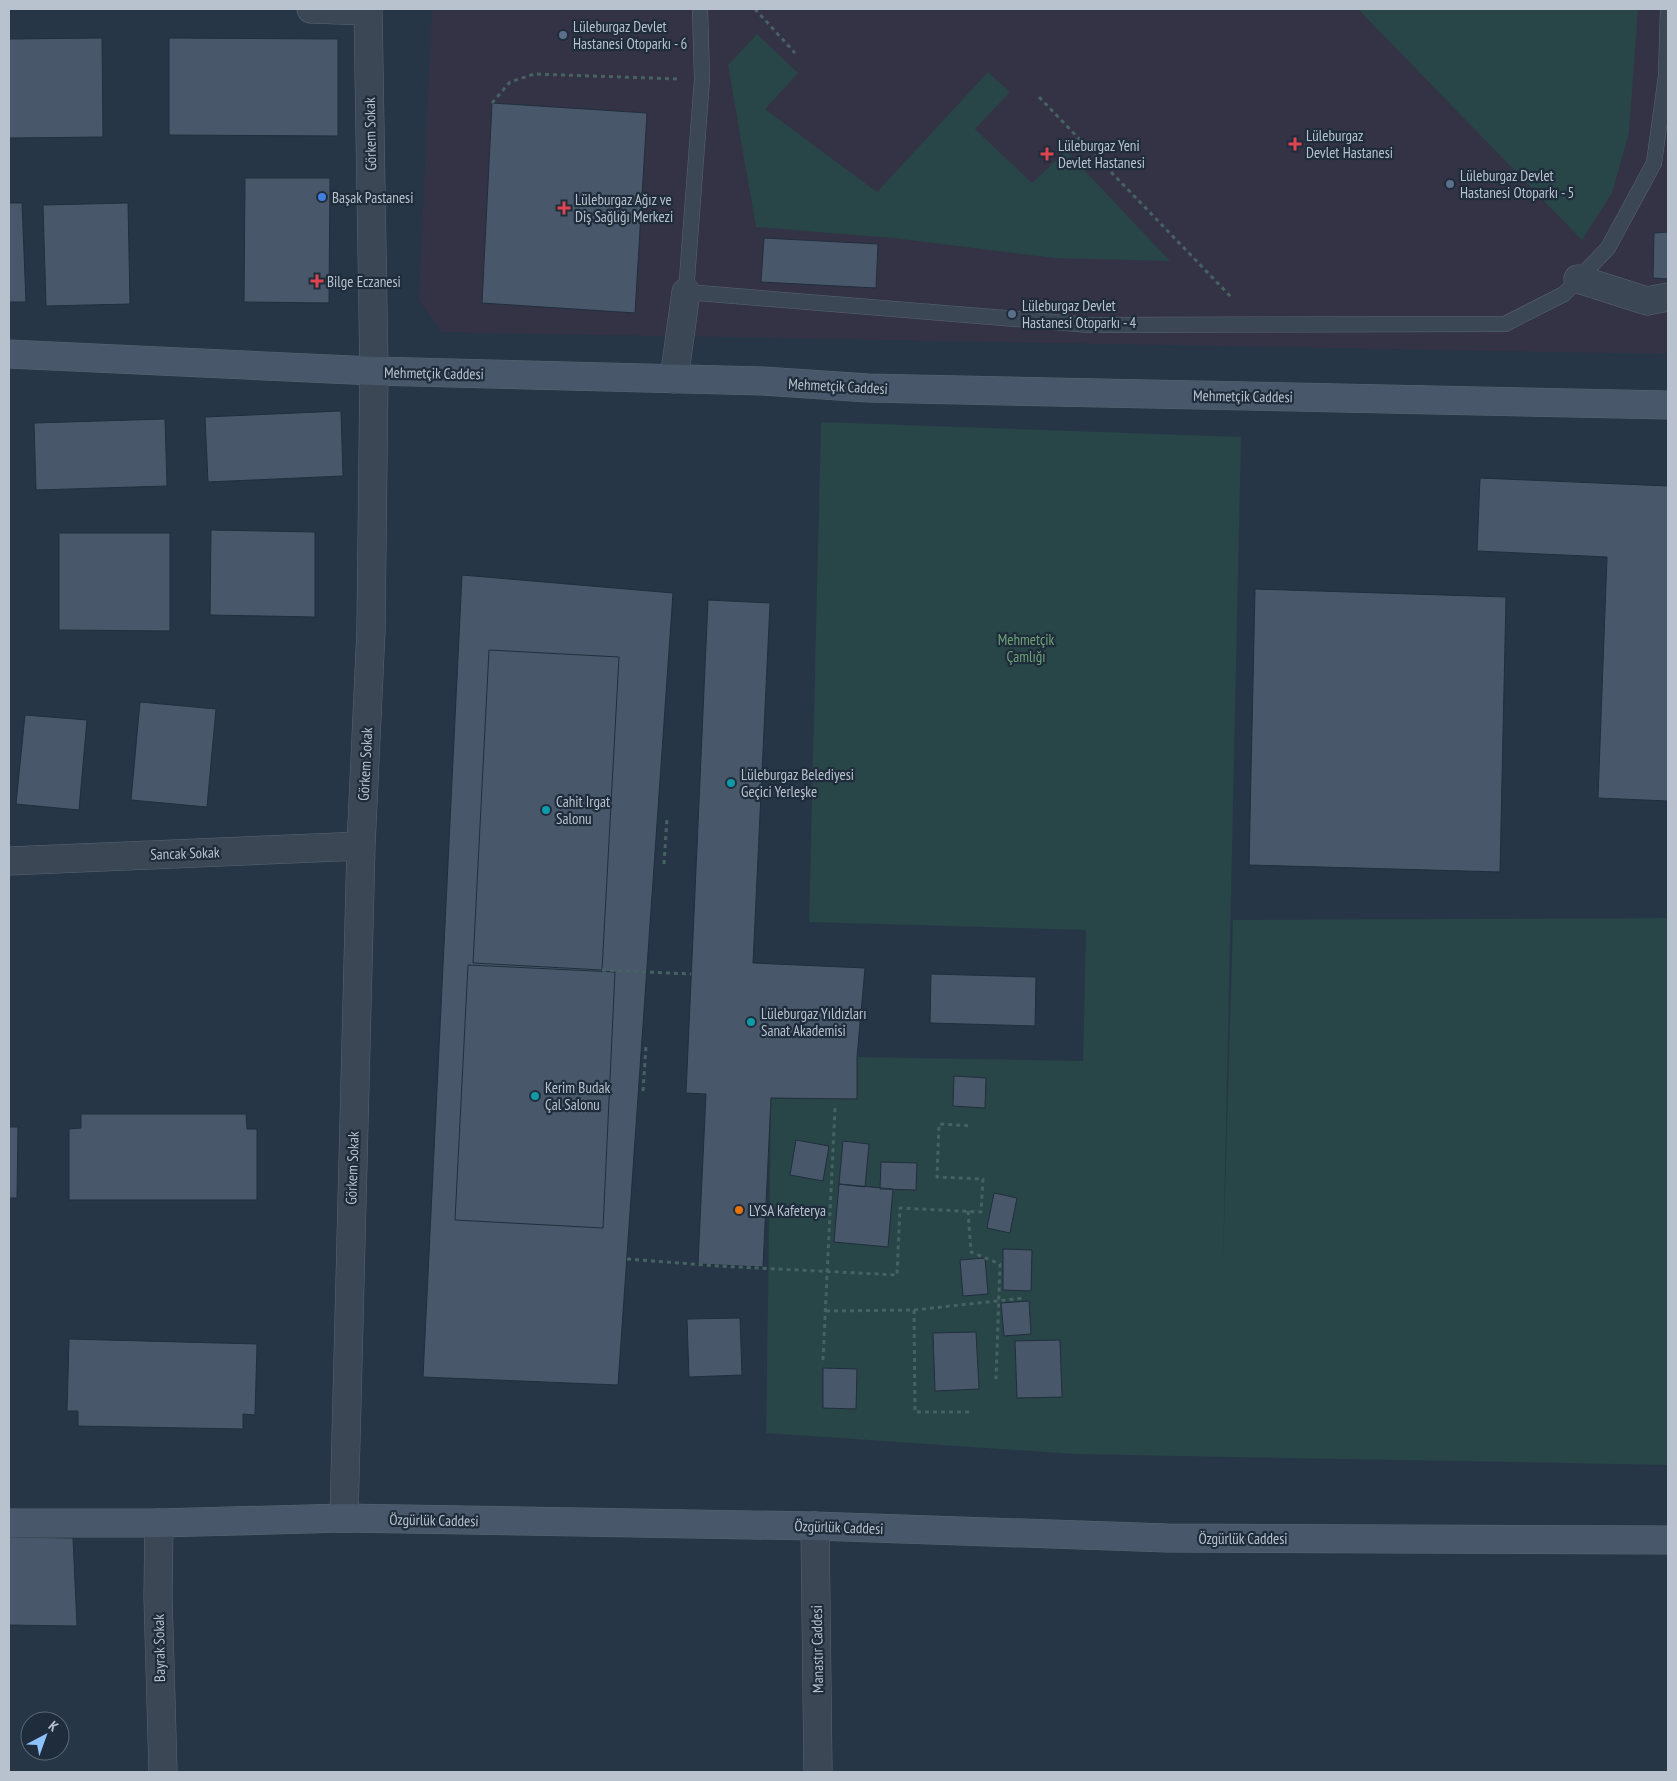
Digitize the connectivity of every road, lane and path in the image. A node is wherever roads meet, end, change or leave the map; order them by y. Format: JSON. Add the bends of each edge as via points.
{"nodes":[{"id":1,"x":311,"y":9,"type":"edge"},
{"id":2,"x":700,"y":9,"type":"edge"},
{"id":3,"x":755,"y":9,"type":"edge"},
{"id":4,"x":1668,"y":9,"type":"edge"},
{"id":5,"x":368,"y":10,"type":"edge"},
{"id":6,"x":794,"y":53,"type":"dead end"},
{"id":7,"x":702,"y":80,"type":"junction"},
{"id":8,"x":1039,"y":97,"type":"dead end"},
{"id":9,"x":492,"y":103,"type":"dead end"},
{"id":10,"x":1578,"y":279,"type":"junction"},
{"id":11,"x":686,"y":292,"type":"junction"},
{"id":12,"x":1668,"y":297,"type":"edge"},
{"id":13,"x":1258,"y":324,"type":"junction"},
{"id":14,"x":9,"y":354,"type":"edge"},
{"id":15,"x":374,"y":371,"type":"junction"},
{"id":16,"x":674,"y":379,"type":"junction"},
{"id":17,"x":1668,"y":405,"type":"edge"},
{"id":18,"x":668,"y":818,"type":"dead end"},
{"id":19,"x":361,"y":846,"type":"junction"},
{"id":20,"x":9,"y":861,"type":"edge"},
{"id":21,"x":664,"y":864,"type":"dead end"},
{"id":22,"x":602,"y":970,"type":"dead end"},
{"id":23,"x":691,"y":974,"type":"dead end"},
{"id":24,"x":646,"y":1046,"type":"dead end"},
{"id":25,"x":643,"y":1091,"type":"dead end"},
{"id":26,"x":835,"y":1108,"type":"dead end"},
{"id":27,"x":972,"y":1126,"type":"dead end"},
{"id":28,"x":968,"y":1211,"type":"junction"},
{"id":29,"x":627,"y":1259,"type":"dead end"},
{"id":30,"x":828,"y":1272,"type":"junction"},
{"id":31,"x":1024,"y":1298,"type":"dead end"},
{"id":32,"x":914,"y":1310,"type":"junction"},
{"id":33,"x":826,"y":1311,"type":"junction"},
{"id":34,"x":823,"y":1360,"type":"dead end"},
{"id":35,"x":996,"y":1379,"type":"dead end"},
{"id":36,"x":973,"y":1412,"type":"dead end"},
{"id":37,"x":344,"y":1518,"type":"junction"},
{"id":38,"x":9,"y":1523,"type":"edge"},
{"id":39,"x":159,"y":1523,"type":"junction"},
{"id":40,"x":815,"y":1526,"type":"junction"},
{"id":41,"x":1668,"y":1540,"type":"edge"},
{"id":42,"x":163,"y":1772,"type":"edge"},
{"id":43,"x":818,"y":1772,"type":"edge"}],
"edges":[{"from":1,"to":5,"type":"street"},
{"from":2,"to":7,"type":"lane"},
{"from":3,"to":6,"type":"path"},
{"from":4,"to":10,"type":"lane","via":[[1666,76],[1654,163],[1608,248]]},
{"from":5,"to":15,"type":"street","name":"Görkem Sokak"},
{"from":7,"to":9,"type":"path","via":[[534,74],[510,82]]},
{"from":7,"to":11,"type":"lane"},
{"from":8,"to":13,"type":"path"},
{"from":10,"to":12,"type":"street","via":[[1647,301]]},
{"from":10,"to":13,"type":"lane","via":[[1564,294],[1505,324]]},
{"from":11,"to":13,"type":"lane","via":[[1090,325]]},
{"from":11,"to":16,"type":"street"},
{"from":14,"to":15,"type":"main road","name":"Mehmetçik Caddesi"},
{"from":15,"to":16,"type":"main road","name":"Mehmetçik Caddesi"},
{"from":15,"to":19,"type":"street","name":"Görkem Sokak","via":[[371,630]]},
{"from":16,"to":17,"type":"main road","name":"Mehmetçik Caddesi","via":[[868,388]]},
{"from":18,"to":21,"type":"path"},
{"from":19,"to":20,"type":"street","name":"Sancak Sokak"},
{"from":19,"to":37,"type":"street","name":"Görkem Sokak"},
{"from":22,"to":23,"type":"path"},
{"from":24,"to":25,"type":"path"},
{"from":26,"to":30,"type":"path"},
{"from":27,"to":28,"type":"path","via":[[939,1124],[937,1177],[983,1179],[981,1212]]},
{"from":28,"to":30,"type":"path","via":[[900,1208],[897,1275]]},
{"from":28,"to":35,"type":"path","via":[[971,1252],[1000,1264]]},
{"from":29,"to":30,"type":"path"},
{"from":30,"to":33,"type":"path"},
{"from":31,"to":32,"type":"path"},
{"from":32,"to":33,"type":"path"},
{"from":32,"to":36,"type":"path","via":[[915,1412]]},
{"from":33,"to":34,"type":"path"},
{"from":37,"to":39,"type":"main road","name":"Özgürlük Caddesi"},
{"from":37,"to":40,"type":"main road","name":"Özgürlük Caddesi"},
{"from":38,"to":39,"type":"main road","name":"Özgürlük Caddesi"},
{"from":39,"to":42,"type":"street","name":"Bayrak Sokak"},
{"from":40,"to":41,"type":"main road","name":"Özgürlük Caddesi","via":[[1167,1538]]},
{"from":40,"to":43,"type":"street","name":"Manastır Caddesi"}]}
